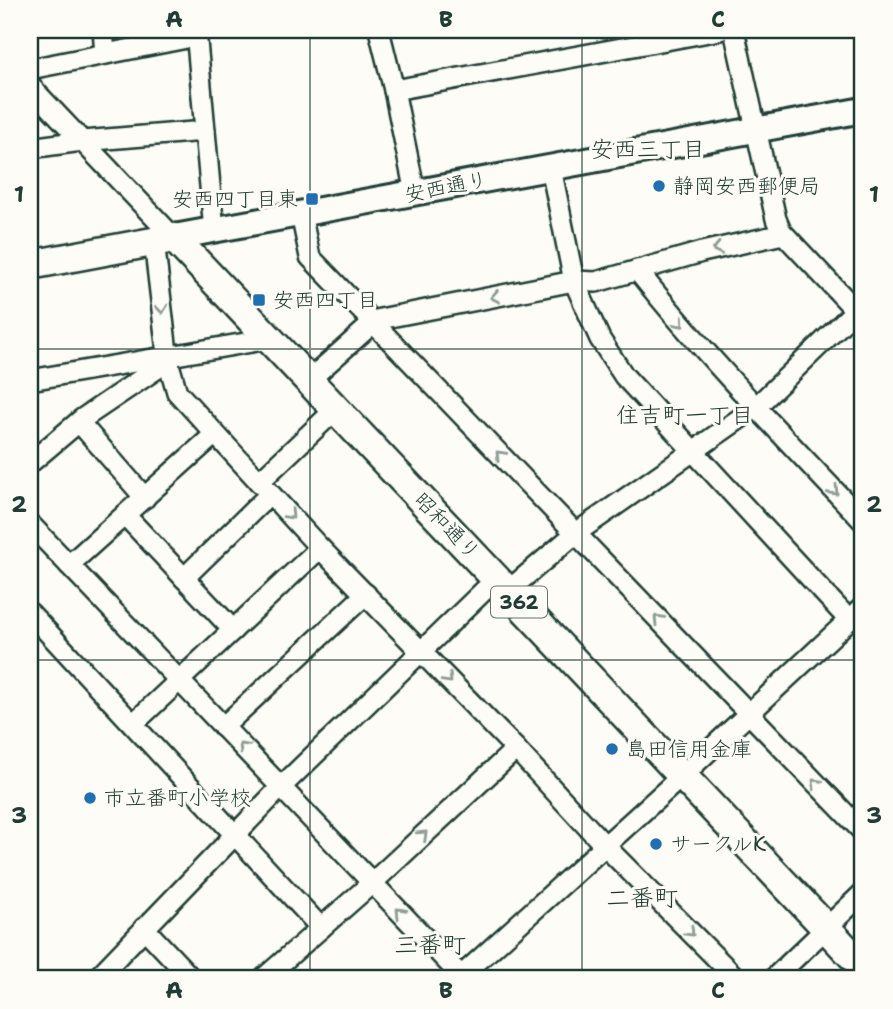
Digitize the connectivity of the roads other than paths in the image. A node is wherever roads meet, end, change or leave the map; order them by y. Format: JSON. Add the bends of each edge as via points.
{"nodes":[{"id":1,"x":103,"y":30,"type":"edge"},
{"id":2,"x":379,"y":30,"type":"edge"},
{"id":3,"x":720,"y":30,"type":"edge"},
{"id":4,"x":734,"y":30,"type":"edge"},
{"id":5,"x":196,"y":33,"type":"edge"},
{"id":6,"x":105,"y":54,"type":"junction"},
{"id":7,"x":30,"y":69,"type":"edge"},
{"id":8,"x":30,"y":86,"type":"edge"},
{"id":9,"x":394,"y":90,"type":"junction"},
{"id":10,"x":863,"y":110,"type":"edge"},
{"id":11,"x":757,"y":129,"type":"junction"},
{"id":12,"x":205,"y":131,"type":"junction"},
{"id":13,"x":82,"y":141,"type":"junction"},
{"id":14,"x":30,"y":148,"type":"edge"},
{"id":15,"x":551,"y":168,"type":"junction"},
{"id":16,"x":415,"y":193,"type":"junction"},
{"id":17,"x":301,"y":214,"type":"junction"},
{"id":18,"x":214,"y":231,"type":"junction"},
{"id":19,"x":783,"y":234,"type":"junction"},
{"id":20,"x":164,"y":239,"type":"junction"},
{"id":21,"x":30,"y":265,"type":"edge"},
{"id":22,"x":637,"y":270,"type":"junction"},
{"id":23,"x":574,"y":281,"type":"junction"},
{"id":24,"x":861,"y":311,"type":"edge"},
{"id":25,"x":373,"y":323,"type":"junction"},
{"id":26,"x":270,"y":339,"type":"junction"},
{"id":27,"x":167,"y":358,"type":"junction"},
{"id":28,"x":30,"y":380,"type":"edge"},
{"id":29,"x":309,"y":380,"type":"junction"},
{"id":30,"x":755,"y":408,"type":"junction"},
{"id":31,"x":336,"y":409,"type":"junction"},
{"id":32,"x":79,"y":422,"type":"junction"},
{"id":33,"x":215,"y":434,"type":"junction"},
{"id":34,"x":692,"y":451,"type":"junction"},
{"id":35,"x":30,"y":463,"type":"edge"},
{"id":36,"x":265,"y":488,"type":"junction"},
{"id":37,"x":145,"y":498,"type":"junction"},
{"id":38,"x":125,"y":515,"type":"junction"},
{"id":39,"x":863,"y":521,"type":"edge"},
{"id":40,"x":30,"y":524,"type":"edge"},
{"id":41,"x":576,"y":533,"type":"junction"},
{"id":42,"x":320,"y":548,"type":"junction"},
{"id":43,"x":69,"y":565,"type":"junction"},
{"id":44,"x":184,"y":578,"type":"junction"},
{"id":45,"x":503,"y":584,"type":"junction"},
{"id":46,"x":366,"y":594,"type":"junction"},
{"id":47,"x":30,"y":613,"type":"edge"},
{"id":48,"x":856,"y":613,"type":"edge"},
{"id":49,"x":233,"y":630,"type":"junction"},
{"id":50,"x":421,"y":651,"type":"junction"},
{"id":51,"x":179,"y":681,"type":"junction"},
{"id":52,"x":748,"y":713,"type":"junction"},
{"id":53,"x":133,"y":724,"type":"junction"},
{"id":54,"x":223,"y":727,"type":"junction"},
{"id":55,"x":516,"y":750,"type":"junction"},
{"id":56,"x":683,"y":775,"type":"junction"},
{"id":57,"x":281,"y":787,"type":"junction"},
{"id":58,"x":863,"y":832,"type":"edge"},
{"id":59,"x":235,"y":834,"type":"junction"},
{"id":60,"x":605,"y":846,"type":"junction"},
{"id":61,"x":372,"y":883,"type":"junction"},
{"id":62,"x":863,"y":893,"type":"edge"},
{"id":63,"x":144,"y":928,"type":"junction"},
{"id":64,"x":321,"y":928,"type":"junction"},
{"id":65,"x":826,"y":928,"type":"junction"},
{"id":66,"x":863,"y":967,"type":"edge"},
{"id":67,"x":461,"y":978,"type":"edge"},
{"id":68,"x":96,"y":979,"type":"edge"},
{"id":69,"x":192,"y":979,"type":"edge"},
{"id":70,"x":263,"y":979,"type":"edge"},
{"id":71,"x":737,"y":979,"type":"edge"},
{"id":72,"x":773,"y":979,"type":"edge"}],
"edges":[{"from":1,"to":6,"type":"street"},
{"from":2,"to":9,"type":"street"},
{"from":3,"to":9,"type":"street"},
{"from":4,"to":11,"type":"street"},
{"from":5,"to":6,"type":"street"},
{"from":5,"to":12,"type":"street"},
{"from":6,"to":7,"type":"street"},
{"from":8,"to":13,"type":"street","name":"昭和通り"},
{"from":9,"to":16,"type":"street"},
{"from":10,"to":11,"type":"main road","name":"安西通り"},
{"from":11,"to":15,"type":"main road","name":"安西通り"},
{"from":11,"to":19,"type":"street"},
{"from":12,"to":13,"type":"street"},
{"from":12,"to":18,"type":"street"},
{"from":13,"to":14,"type":"street"},
{"from":13,"to":20,"type":"street","name":"昭和通り"},
{"from":15,"to":16,"type":"main road","name":"安西通り"},
{"from":15,"to":23,"type":"street"},
{"from":16,"to":17,"type":"main road","name":"安西通り"},
{"from":17,"to":18,"type":"main road","name":"安西通り"},
{"from":17,"to":25,"type":"street","via":[[310,257]]},
{"from":18,"to":20,"type":"main road","name":"安西通り"},
{"from":19,"to":22,"type":"street","one_way":true},
{"from":19,"to":24,"type":"street"},
{"from":20,"to":21,"type":"main road","name":"安西通り"},
{"from":20,"to":26,"type":"highway","name":"昭和通り","number":"362"},
{"from":20,"to":27,"type":"street","one_way":true},
{"from":22,"to":23,"type":"street","via":[[596,282]]},
{"from":22,"to":30,"type":"street","one_way":true},
{"from":23,"to":25,"type":"street","one_way":true},
{"from":23,"to":34,"type":"street","via":[[600,339],[624,376]]},
{"from":24,"to":30,"type":"street"},
{"from":25,"to":29,"type":"street"},
{"from":41,"to":25,"type":"street","one_way":true},
{"from":26,"to":27,"type":"street"},
{"from":26,"to":29,"type":"highway","name":"昭和通り","number":"362"},
{"from":27,"to":28,"type":"street"},
{"from":27,"to":32,"type":"street"},
{"from":27,"to":33,"type":"street","via":[[177,392]]},
{"from":29,"to":31,"type":"highway","name":"昭和通り","number":"362"},
{"from":30,"to":34,"type":"street"},
{"from":30,"to":39,"type":"street","one_way":true},
{"from":31,"to":36,"type":"street"},
{"from":31,"to":45,"type":"highway","name":"昭和通り","number":"362"},
{"from":32,"to":35,"type":"street"},
{"from":32,"to":37,"type":"street"},
{"from":33,"to":36,"type":"street"},
{"from":33,"to":37,"type":"street"},
{"from":34,"to":41,"type":"street"},
{"from":34,"to":48,"type":"street"},
{"from":36,"to":42,"type":"street","one_way":true},
{"from":36,"to":44,"type":"street"},
{"from":37,"to":38,"type":"street"},
{"from":38,"to":43,"type":"street"},
{"from":38,"to":44,"type":"street"},
{"from":40,"to":43,"type":"street"},
{"from":41,"to":45,"type":"street"},
{"from":52,"to":41,"type":"street","one_way":true},
{"from":42,"to":46,"type":"street"},
{"from":42,"to":49,"type":"street"},
{"from":43,"to":51,"type":"street"},
{"from":44,"to":49,"type":"street"},
{"from":45,"to":50,"type":"street"},
{"from":45,"to":56,"type":"highway","name":"昭和通り","number":"362"},
{"from":46,"to":50,"type":"street"},
{"from":46,"to":54,"type":"street"},
{"from":47,"to":53,"type":"street"},
{"from":48,"to":52,"type":"street"},
{"from":49,"to":51,"type":"street"},
{"from":50,"to":55,"type":"street","one_way":true},
{"from":50,"to":57,"type":"street"},
{"from":51,"to":53,"type":"street"},
{"from":51,"to":54,"type":"street"},
{"from":52,"to":56,"type":"street"},
{"from":58,"to":52,"type":"street","one_way":true},
{"from":53,"to":59,"type":"street"},
{"from":57,"to":54,"type":"street","one_way":true},
{"from":55,"to":60,"type":"street"},
{"from":61,"to":55,"type":"street","one_way":true},
{"from":56,"to":60,"type":"street"},
{"from":56,"to":65,"type":"highway","name":"昭和通り","number":"362"},
{"from":57,"to":59,"type":"street"},
{"from":57,"to":61,"type":"street"},
{"from":59,"to":63,"type":"street"},
{"from":59,"to":64,"type":"street"},
{"from":60,"to":67,"type":"street"},
{"from":60,"to":71,"type":"street","one_way":true},
{"from":61,"to":64,"type":"street"},
{"from":67,"to":61,"type":"street","one_way":true},
{"from":62,"to":65,"type":"street"},
{"from":63,"to":68,"type":"street"},
{"from":63,"to":69,"type":"street"},
{"from":64,"to":70,"type":"street"},
{"from":65,"to":66,"type":"highway","name":"昭和通り","number":"362"},
{"from":65,"to":72,"type":"street"}]}
